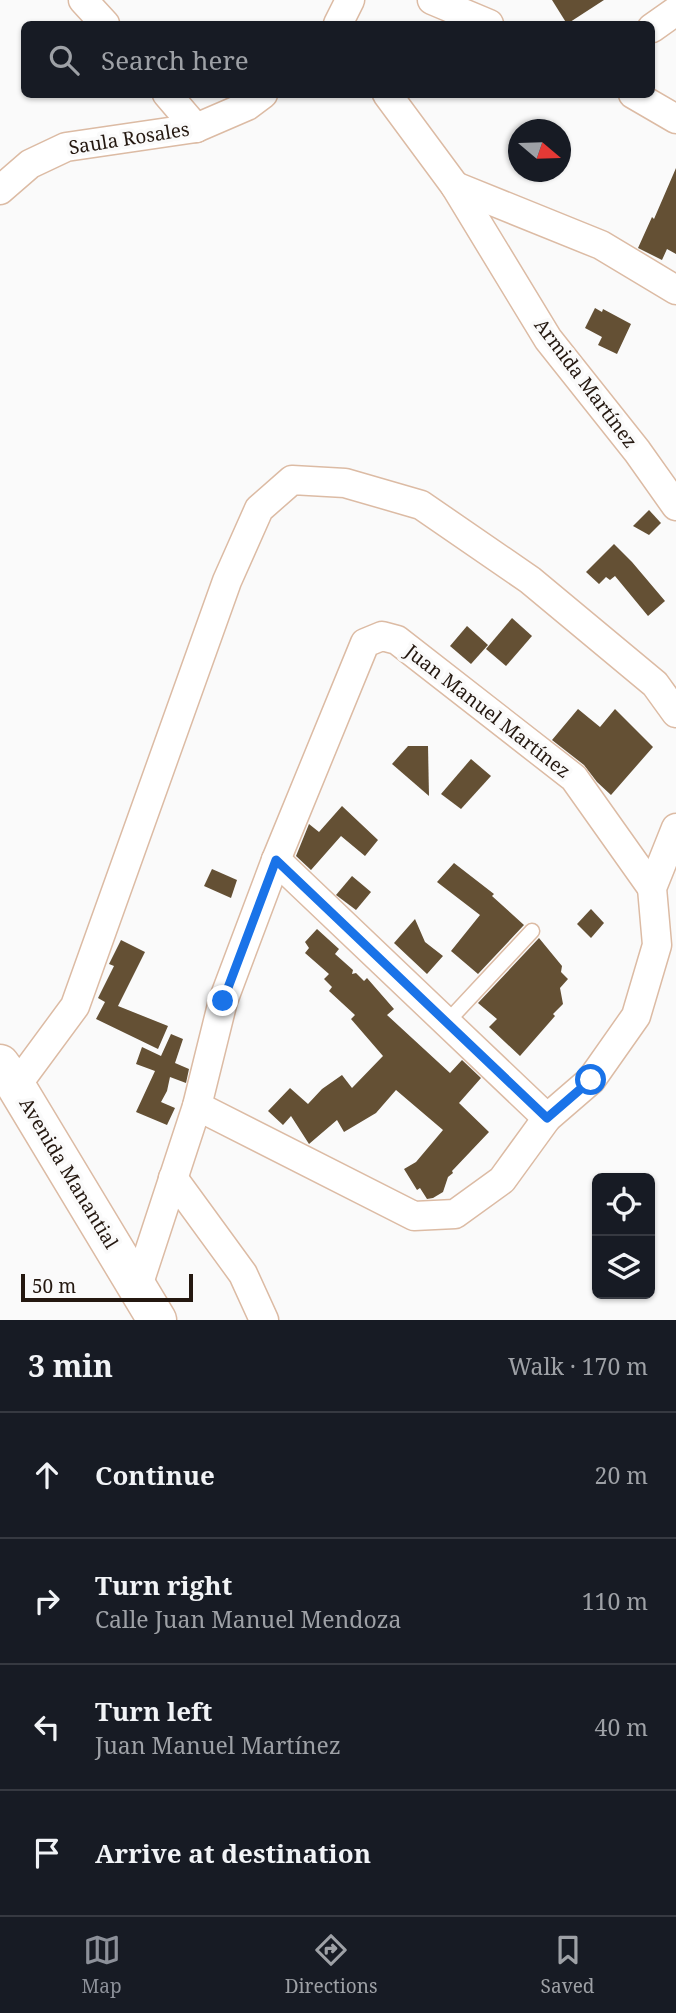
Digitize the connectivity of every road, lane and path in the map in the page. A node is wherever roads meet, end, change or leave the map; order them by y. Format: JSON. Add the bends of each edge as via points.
{"nodes":[{"id":1,"x":83,"y":0,"type":"edge"},
{"id":2,"x":351,"y":0,"type":"edge"},
{"id":3,"x":432,"y":0,"type":"edge"},
{"id":4,"x":676,"y":11,"type":"edge"},
{"id":5,"x":102,"y":21,"type":"edge"},
{"id":6,"x":340,"y":21,"type":"edge"},
{"id":7,"x":482,"y":21,"type":"edge"},
{"id":8,"x":655,"y":26,"type":"edge"},
{"id":9,"x":170,"y":98,"type":"edge"},
{"id":10,"x":258,"y":98,"type":"edge"},
{"id":11,"x":390,"y":98,"type":"edge"},
{"id":12,"x":640,"y":98,"type":"edge"},
{"id":13,"x":676,"y":119,"type":"edge"},
{"id":14,"x":196,"y":128,"type":"junction"},
{"id":15,"x":455,"y":186,"type":"junction"},
{"id":16,"x":0,"y":190,"type":"edge"},
{"id":17,"x":676,"y":290,"type":"edge"},
{"id":18,"x":676,"y":506,"type":"edge"},
{"id":19,"x":676,"y":713,"type":"edge"},
{"id":20,"x":676,"y":828,"type":"edge"},
{"id":21,"x":276,"y":860,"type":"junction"},
{"id":22,"x":652,"y":888,"type":"junction"},
{"id":23,"x":532,"y":931,"type":"dead end"},
{"id":24,"x":447,"y":1022,"type":"junction"},
{"id":25,"x":8,"y":1075,"type":"edge"},
{"id":26,"x":197,"y":1106,"type":"junction"},
{"id":27,"x":547,"y":1118,"type":"junction"},
{"id":28,"x":173,"y":1178,"type":"junction"},
{"id":29,"x":138,"y":1286,"type":"junction"},
{"id":30,"x":158,"y":1320,"type":"edge"},
{"id":31,"x":264,"y":1320,"type":"edge"}],
"edges":[{"from":1,"to":5,"type":"street"},
{"from":2,"to":6,"type":"street"},
{"from":3,"to":7,"type":"street"},
{"from":4,"to":8,"type":"street"},
{"from":9,"to":14,"type":"street"},
{"from":10,"to":14,"type":"street","name":"Saula Rosales"},
{"from":11,"to":15,"type":"street","name":"Armida Martínez"},
{"from":12,"to":13,"type":"street"},
{"from":14,"to":16,"type":"street","name":"Saula Rosales","via":[[66,146],[30,164]]},
{"from":15,"to":17,"type":"street","via":[[601,245]]},
{"from":15,"to":18,"type":"street","name":"Armida Martínez","via":[[548,340]]},
{"from":19,"to":25,"type":"street","via":[[655,684],[540,589],[421,505],[345,482],[292,480],[259,509],[227,581],[75,1006]]},
{"from":20,"to":22,"type":"street"},
{"from":21,"to":22,"type":"street","name":"Juan Manuel Martínez","via":[[365,643],[382,636],[397,640],[574,778]]},
{"from":21,"to":24,"type":"street"},
{"from":21,"to":26,"type":"street","name":"Juan Manuel Martínez","via":[[223,1001]]},
{"from":22,"to":27,"type":"street","via":[[657,945],[636,1016],[591,1080]]},
{"from":23,"to":24,"type":"lane"},
{"from":24,"to":27,"type":"street"},
{"from":25,"to":29,"type":"main road","name":"Avenida Manantial"},
{"from":26,"to":27,"type":"street","via":[[414,1216],[455,1214],[502,1180]]},
{"from":26,"to":28,"type":"street","name":"Juan Manuel Martínez"},
{"from":28,"to":29,"type":"street","name":"Juan Manuel Martínez"},
{"from":28,"to":31,"type":"street","via":[[243,1274]]},
{"from":29,"to":30,"type":"main road","name":"Avenida Manantial"}]}
